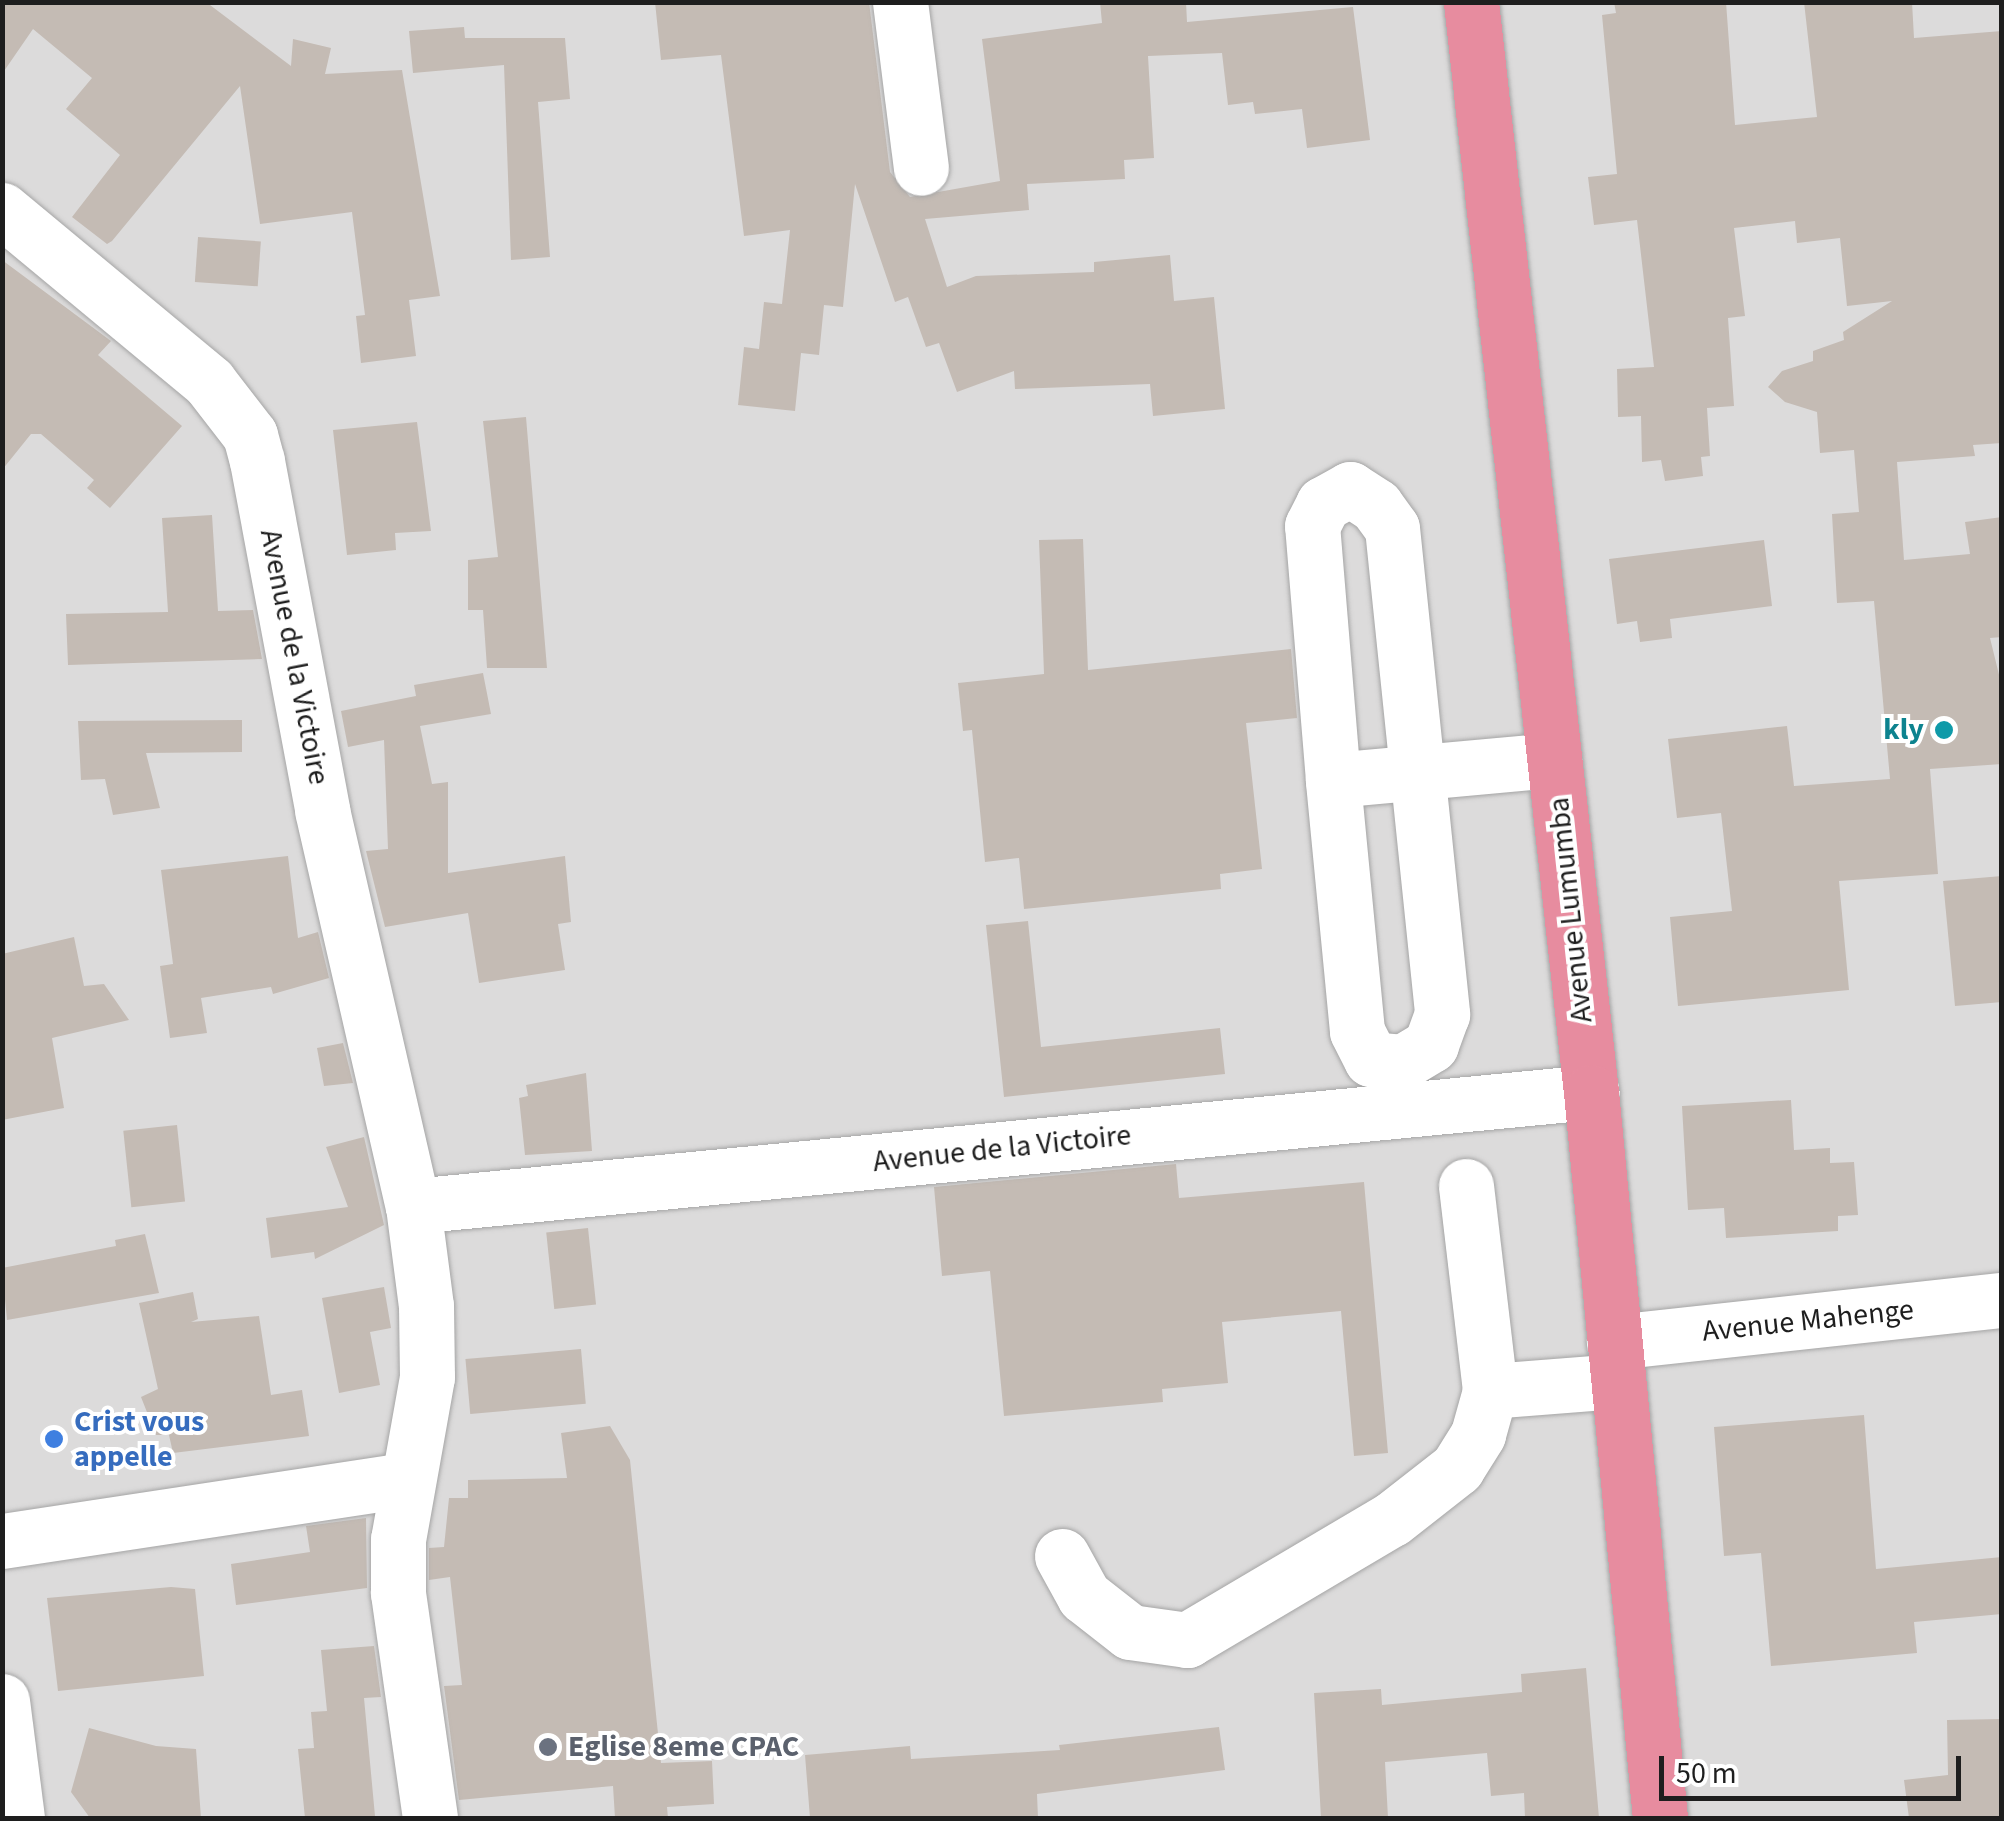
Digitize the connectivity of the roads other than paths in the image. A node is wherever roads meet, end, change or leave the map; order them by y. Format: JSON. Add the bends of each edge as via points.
{"nodes":[{"id":1,"x":900,"y":2,"type":"edge"},
{"id":2,"x":1472,"y":2,"type":"edge"},
{"id":3,"x":921,"y":168,"type":"dead end"},
{"id":4,"x":2,"y":210,"type":"edge"},
{"id":5,"x":1554,"y":760,"type":"junction"},
{"id":6,"x":1417,"y":774,"type":"junction"},
{"id":7,"x":1334,"y":780,"type":"junction"},
{"id":8,"x":1590,"y":1092,"type":"junction"},
{"id":9,"x":1466,"y":1186,"type":"dead end"},
{"id":10,"x":413,"y":1206,"type":"junction"},
{"id":11,"x":2002,"y":1300,"type":"edge"},
{"id":12,"x":1616,"y":1361,"type":"junction"},
{"id":13,"x":1490,"y":1391,"type":"junction"},
{"id":14,"x":404,"y":1480,"type":"junction"},
{"id":15,"x":2,"y":1541,"type":"edge"},
{"id":16,"x":1062,"y":1556,"type":"dead end"},
{"id":17,"x":2,"y":1701,"type":"edge"},
{"id":18,"x":18,"y":1818,"type":"edge"},
{"id":19,"x":430,"y":1818,"type":"edge"},
{"id":20,"x":1660,"y":1818,"type":"edge"}],
"edges":[{"from":1,"to":3,"type":"street"},
{"from":2,"to":5,"type":"highway","name":"Avenue Lumumba"},
{"from":4,"to":10,"type":"street","name":"Avenue de la Victoire","via":[[209,382],[250,434],[322,810]]},
{"from":5,"to":6,"type":"street"},
{"from":5,"to":8,"type":"highway","name":"Avenue Lumumba"},
{"from":6,"to":7,"type":"street"},
{"from":6,"to":7,"type":"street","via":[[1392,528],[1376,506],[1350,490],[1323,504],[1312,526]]},
{"from":6,"to":7,"type":"street","via":[[1442,1014],[1431,1045],[1403,1062],[1371,1059],[1356,1030]]},
{"from":8,"to":10,"type":"street","name":"Avenue de la Victoire"},
{"from":8,"to":12,"type":"highway","name":"Avenue Lumumba"},
{"from":9,"to":13,"type":"street"},
{"from":10,"to":14,"type":"street","name":"Avenue de la Victoire","via":[[427,1377]]},
{"from":11,"to":12,"type":"street","name":"Avenue Mahenge"},
{"from":12,"to":13,"type":"street","name":"Avenue Mahenge"},
{"from":12,"to":20,"type":"highway","name":"Avenue Lumumba"},
{"from":13,"to":16,"type":"street","via":[[1478,1434],[1457,1468],[1392,1519],[1187,1640],[1130,1632],[1084,1596]]},
{"from":14,"to":15,"type":"street"},
{"from":14,"to":19,"type":"street","name":"Avenue de la Victoire","via":[[398,1593]]},
{"from":17,"to":18,"type":"street"}]}
